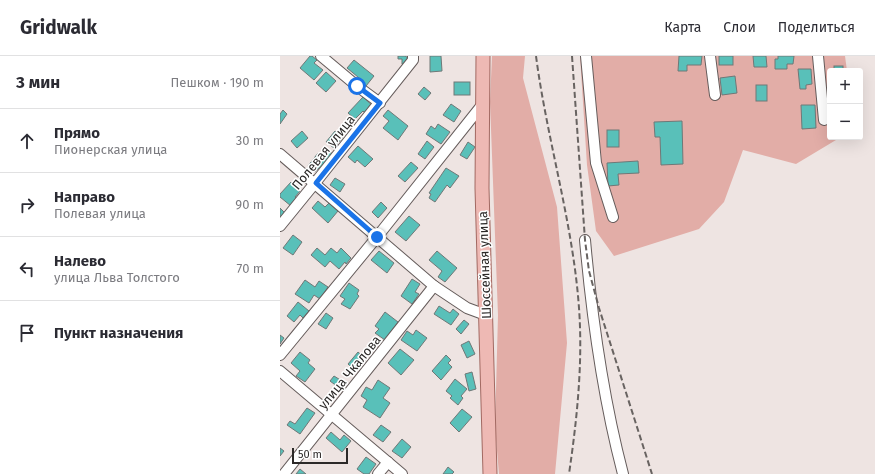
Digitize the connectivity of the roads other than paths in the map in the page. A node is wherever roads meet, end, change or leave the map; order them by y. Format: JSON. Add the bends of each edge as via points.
{"nodes":[{"id":1,"x":321,"y":56,"type":"edge"},
{"id":2,"x":413,"y":56,"type":"edge"},
{"id":3,"x":483,"y":56,"type":"edge"},
{"id":4,"x":586,"y":56,"type":"edge"},
{"id":5,"x":710,"y":56,"type":"edge"},
{"id":6,"x":818,"y":56,"type":"edge"},
{"id":7,"x":715,"y":95,"type":"dead end"},
{"id":8,"x":380,"y":103,"type":"junction"},
{"id":9,"x":482,"y":105,"type":"junction"},
{"id":10,"x":824,"y":120,"type":"dead end"},
{"id":11,"x":280,"y":154,"type":"edge"},
{"id":12,"x":316,"y":183,"type":"junction"},
{"id":13,"x":613,"y":217,"type":"dead end"},
{"id":14,"x":280,"y":226,"type":"edge"},
{"id":15,"x":377,"y":237,"type":"junction"},
{"id":16,"x":584,"y":240,"type":"dead end"},
{"id":17,"x":434,"y":286,"type":"junction"},
{"id":18,"x":486,"y":315,"type":"junction"},
{"id":19,"x":280,"y":355,"type":"edge"},
{"id":20,"x":280,"y":371,"type":"edge"},
{"id":21,"x":332,"y":414,"type":"junction"},
{"id":22,"x":388,"y":462,"type":"junction"},
{"id":23,"x":284,"y":474,"type":"edge"},
{"id":24,"x":378,"y":474,"type":"edge"},
{"id":25,"x":402,"y":474,"type":"edge"},
{"id":26,"x":490,"y":474,"type":"edge"},
{"id":27,"x":623,"y":474,"type":"edge"}],
"edges":[{"from":1,"to":8,"type":"street"},
{"from":2,"to":8,"type":"street","name":"Полевая улица","via":[[413,60]]},
{"from":3,"to":9,"type":"main road","name":"Шоссейная улица"},
{"from":4,"to":13,"type":"street","via":[[596,163]]},
{"from":5,"to":7,"type":"street"},
{"from":6,"to":10,"type":"street"},
{"from":8,"to":12,"type":"street","name":"Полевая улица"},
{"from":9,"to":15,"type":"street"},
{"from":9,"to":18,"type":"main road","name":"Шоссейная улица"},
{"from":11,"to":12,"type":"street"},
{"from":12,"to":14,"type":"street","name":"Полевая улица"},
{"from":12,"to":15,"type":"street"},
{"from":15,"to":17,"type":"street"},
{"from":15,"to":19,"type":"street"},
{"from":16,"to":27,"type":"street","via":[[594,324],[614,438]]},
{"from":17,"to":18,"type":"street","via":[[467,308]]},
{"from":17,"to":21,"type":"street","name":"улица Чкалова"},
{"from":18,"to":26,"type":"main road","name":"Шоссейная улица"},
{"from":20,"to":21,"type":"street"},
{"from":21,"to":22,"type":"street"},
{"from":21,"to":23,"type":"street","name":"улица Чкалова"},
{"from":22,"to":24,"type":"street"},
{"from":22,"to":25,"type":"street"}]}
